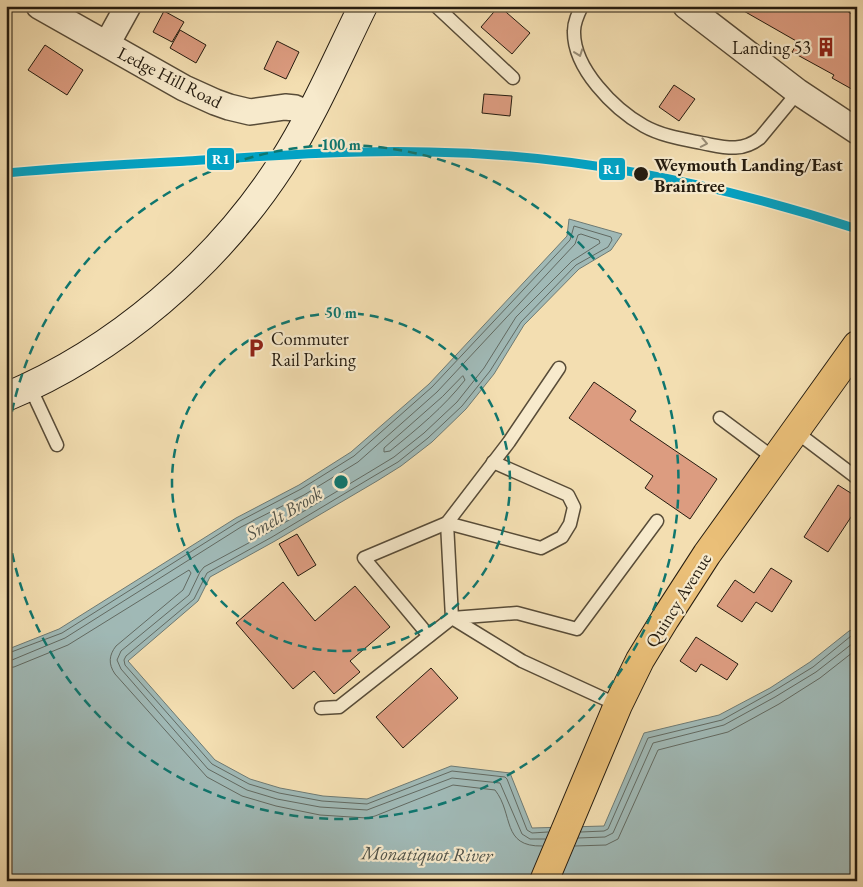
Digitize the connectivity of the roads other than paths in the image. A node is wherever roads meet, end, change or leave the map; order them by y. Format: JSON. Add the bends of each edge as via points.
{"nodes":[{"id":1,"x":39,"y":6,"type":"edge"},
{"id":2,"x":128,"y":6,"type":"edge"},
{"id":3,"x":363,"y":6,"type":"edge"},
{"id":4,"x":436,"y":6,"type":"edge"},
{"id":5,"x":582,"y":6,"type":"edge"},
{"id":6,"x":686,"y":6,"type":"edge"},
{"id":7,"x":107,"y":44,"type":"junction"},
{"id":8,"x":513,"y":78,"type":"dead end"},
{"id":9,"x":798,"y":92,"type":"junction"},
{"id":10,"x":308,"y":118,"type":"junction"},
{"id":11,"x":857,"y":131,"type":"edge"},
{"id":12,"x":857,"y":345,"type":"edge"},
{"id":13,"x":559,"y":368,"type":"dead end"},
{"id":14,"x":18,"y":392,"type":"edge"},
{"id":15,"x":720,"y":418,"type":"dead end"},
{"id":16,"x":795,"y":431,"type":"junction"},
{"id":17,"x":57,"y":444,"type":"dead end"},
{"id":18,"x":775,"y":459,"type":"junction"},
{"id":19,"x":493,"y":462,"type":"junction"},
{"id":20,"x":857,"y":478,"type":"edge"},
{"id":21,"x":657,"y":521,"type":"dead end"},
{"id":22,"x":447,"y":523,"type":"junction"},
{"id":23,"x":452,"y":618,"type":"junction"},
{"id":24,"x":429,"y":636,"type":"junction"},
{"id":25,"x":618,"y":705,"type":"junction"},
{"id":26,"x":321,"y":708,"type":"dead end"},
{"id":27,"x":544,"y":881,"type":"edge"}],
"edges":[{"from":1,"to":7,"type":"street","name":"Ledge Hill Road"},
{"from":2,"to":7,"type":"street"},
{"from":3,"to":10,"type":"main road"},
{"from":4,"to":8,"type":"lane"},
{"from":5,"to":9,"type":"lane","one_way":true,"via":[[574,30],[582,62],[616,106],[657,132],[743,148],[753,144],[767,131]]},
{"from":6,"to":9,"type":"street"},
{"from":7,"to":10,"type":"street","name":"Ledge Hill Road","via":[[184,88],[229,107],[250,112],[294,108]]},
{"from":9,"to":11,"type":"street"},
{"from":10,"to":14,"type":"main road","via":[[271,179],[191,273],[153,307],[92,352]]},
{"from":12,"to":16,"type":"main road","name":"Quincy Avenue"},
{"from":13,"to":19,"type":"lane"},
{"from":14,"to":17,"type":"lane"},
{"from":15,"to":18,"type":"lane"},
{"from":16,"to":18,"type":"main road","name":"Quincy Avenue"},
{"from":16,"to":20,"type":"lane"},
{"from":18,"to":25,"type":"main road","name":"Quincy Avenue","via":[[664,618]]},
{"from":19,"to":22,"type":"lane"},
{"from":19,"to":22,"type":"lane","via":[[568,495],[574,507],[570,524],[562,537],[541,548]]},
{"from":21,"to":23,"type":"lane","via":[[577,629],[517,612]]},
{"from":22,"to":23,"type":"lane"},
{"from":22,"to":24,"type":"lane","via":[[364,558]]},
{"from":23,"to":24,"type":"lane"},
{"from":23,"to":25,"type":"lane","via":[[522,661]]},
{"from":24,"to":26,"type":"lane","via":[[340,707]]},
{"from":25,"to":27,"type":"main road","name":"Quincy Avenue"}]}
